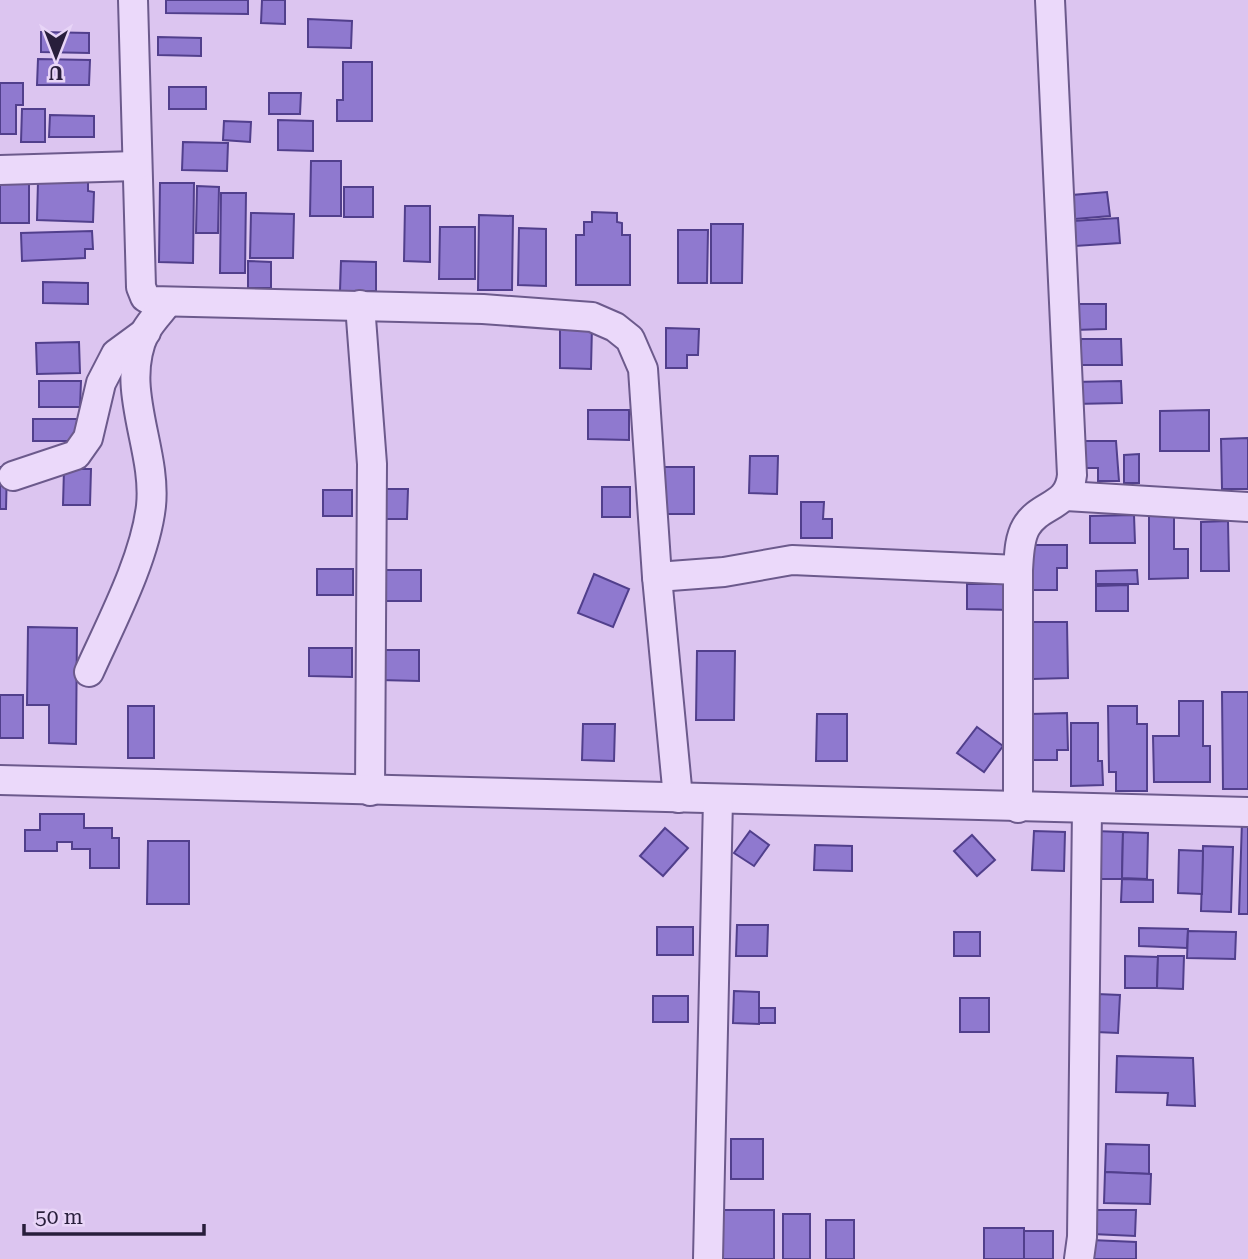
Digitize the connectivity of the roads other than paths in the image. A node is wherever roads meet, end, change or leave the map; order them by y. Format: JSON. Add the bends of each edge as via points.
{"nodes":[{"id":1,"x":133,"y":0,"type":"edge"},
{"id":2,"x":1050,"y":0,"type":"edge"},
{"id":3,"x":135,"y":166,"type":"junction"},
{"id":4,"x":0,"y":170,"type":"edge"},
{"id":5,"x":168,"y":302,"type":"junction"},
{"id":6,"x":360,"y":305,"type":"junction"},
{"id":7,"x":146,"y":332,"type":"junction"},
{"id":8,"x":13,"y":476,"type":"dead end"},
{"id":9,"x":1066,"y":496,"type":"junction"},
{"id":10,"x":1248,"y":507,"type":"edge"},
{"id":11,"x":1018,"y":570,"type":"junction"},
{"id":12,"x":657,"y":577,"type":"junction"},
{"id":13,"x":89,"y":671,"type":"dead end"},
{"id":14,"x":0,"y":780,"type":"edge"},
{"id":15,"x":370,"y":791,"type":"junction"},
{"id":16,"x":678,"y":798,"type":"junction"},
{"id":17,"x":718,"y":799,"type":"junction"},
{"id":18,"x":1017,"y":807,"type":"junction"},
{"id":19,"x":1087,"y":809,"type":"junction"},
{"id":20,"x":1248,"y":812,"type":"edge"},
{"id":21,"x":708,"y":1259,"type":"edge"},
{"id":22,"x":1079,"y":1259,"type":"edge"}],
"edges":[{"from":1,"to":3,"type":"street"},
{"from":2,"to":9,"type":"street","via":[[1072,475]]},
{"from":3,"to":4,"type":"street"},
{"from":3,"to":5,"type":"street","via":[[141,287],[152,302]]},
{"from":5,"to":6,"type":"street"},
{"from":5,"to":7,"type":"street"},
{"from":6,"to":12,"type":"street","via":[[592,317],[630,340],[643,369]]},
{"from":6,"to":15,"type":"street","via":[[372,464]]},
{"from":7,"to":8,"type":"street","via":[[116,354],[101,383],[89,438],[76,456]]},
{"from":7,"to":13,"type":"street","via":[[134,368],[151,466],[151,508],[131,577]]},
{"from":9,"to":10,"type":"street"},
{"from":9,"to":11,"type":"street","via":[[1024,529]]},
{"from":11,"to":12,"type":"street","via":[[792,560]]},
{"from":11,"to":18,"type":"street"},
{"from":12,"to":16,"type":"street"},
{"from":14,"to":15,"type":"street"},
{"from":15,"to":16,"type":"street"},
{"from":16,"to":17,"type":"street"},
{"from":17,"to":18,"type":"street"},
{"from":17,"to":21,"type":"street"},
{"from":18,"to":19,"type":"street"},
{"from":19,"to":20,"type":"street"},
{"from":19,"to":22,"type":"street"}]}
